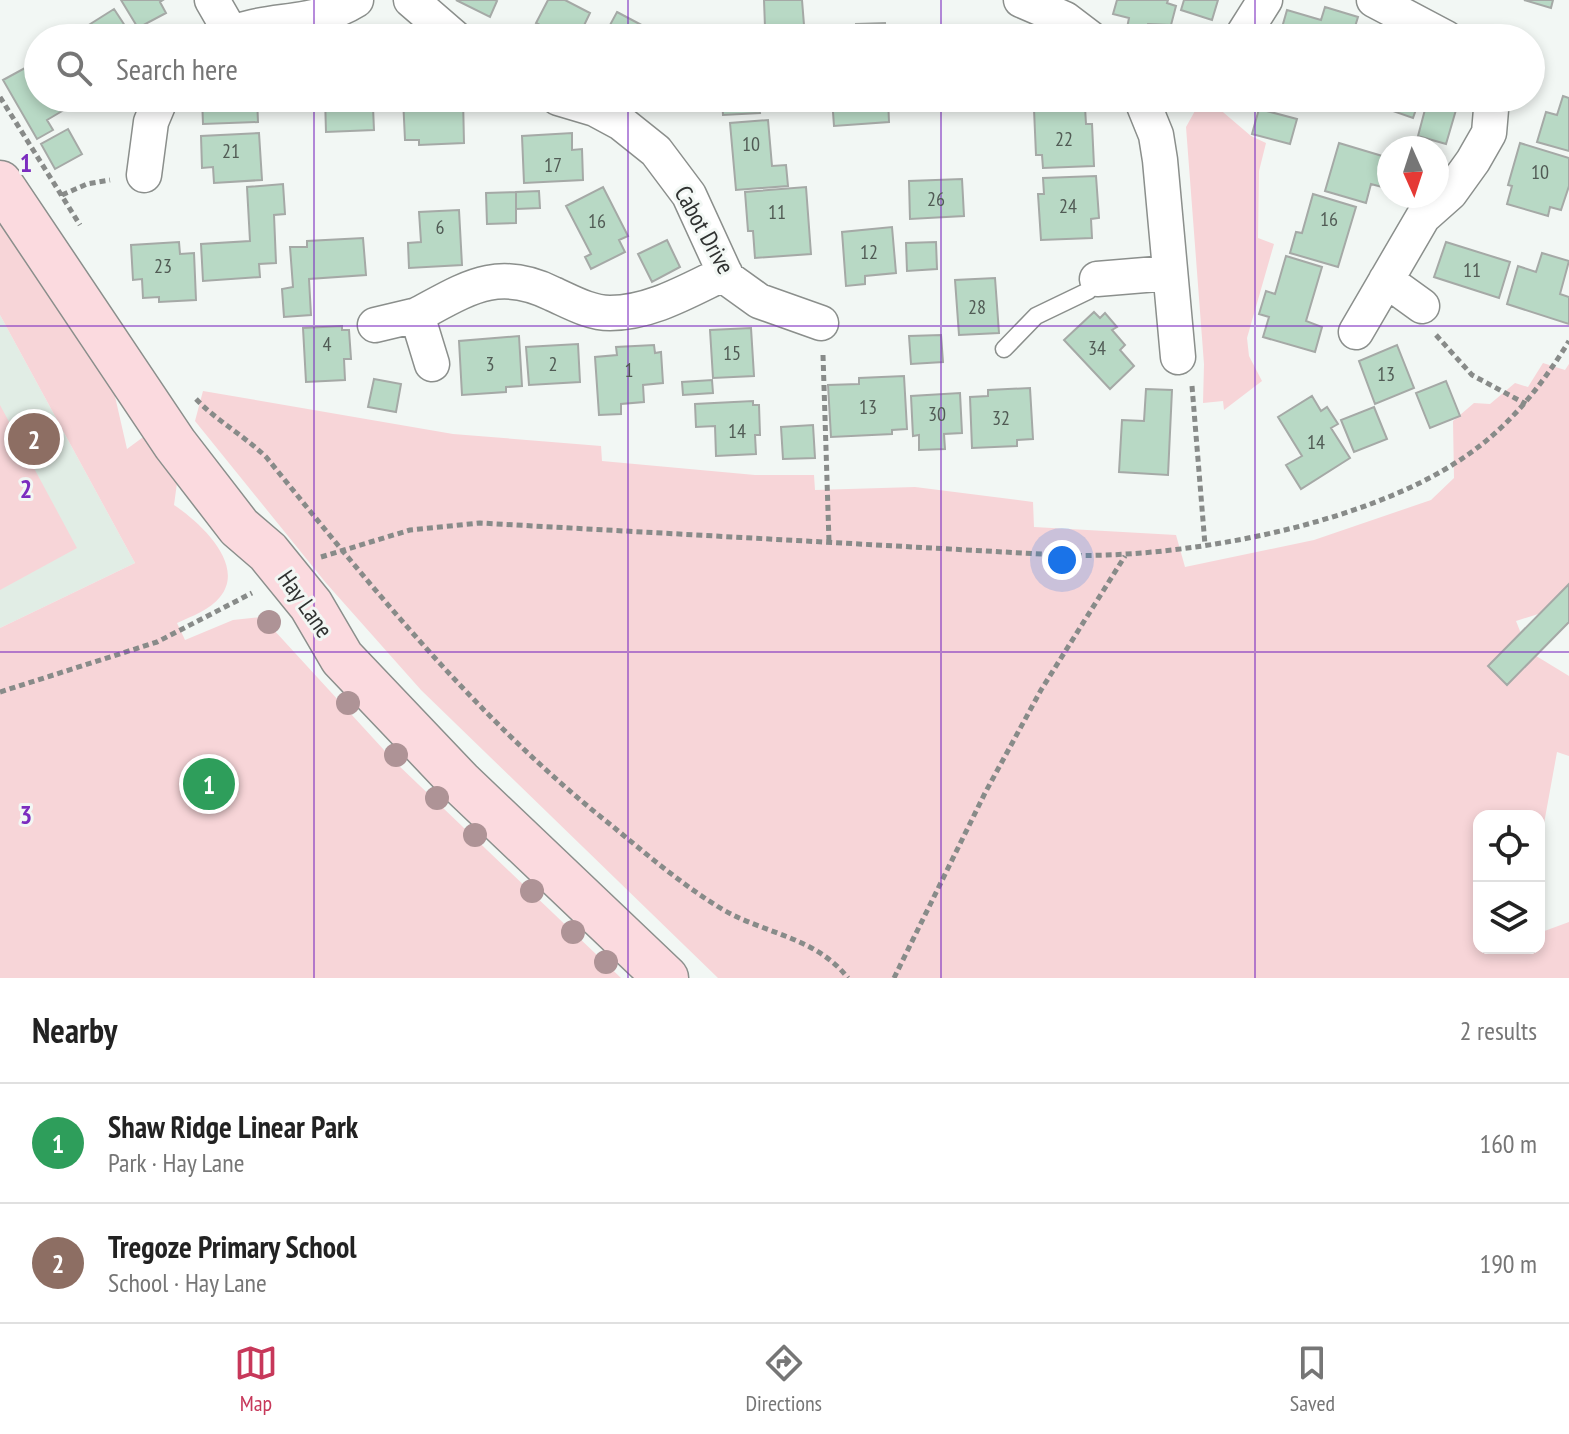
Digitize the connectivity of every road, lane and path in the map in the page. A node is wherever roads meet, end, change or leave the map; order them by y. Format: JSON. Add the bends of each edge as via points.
{"nodes":[{"id":1,"x":212,"y":0,"type":"edge"},
{"id":2,"x":356,"y":0,"type":"edge"},
{"id":3,"x":411,"y":0,"type":"edge"},
{"id":4,"x":1021,"y":0,"type":"edge"},
{"id":5,"x":1265,"y":0,"type":"edge"},
{"id":6,"x":1374,"y":0,"type":"edge"},
{"id":7,"x":221,"y":24,"type":"edge"},
{"id":8,"x":263,"y":24,"type":"edge"},
{"id":9,"x":439,"y":24,"type":"edge"},
{"id":10,"x":1072,"y":24,"type":"edge"},
{"id":11,"x":1250,"y":24,"type":"edge"},
{"id":12,"x":1419,"y":24,"type":"edge"},
{"id":13,"x":0,"y":97,"type":"edge"},
{"id":14,"x":155,"y":112,"type":"edge"},
{"id":15,"x":601,"y":112,"type":"edge"},
{"id":16,"x":1155,"y":112,"type":"edge"},
{"id":17,"x":1491,"y":112,"type":"edge"},
{"id":18,"x":144,"y":175,"type":"joint"},
{"id":19,"x":0,"y":183,"type":"edge"},
{"id":20,"x":62,"y":195,"type":"junction"},
{"id":21,"x":84,"y":232,"type":"dead end"},
{"id":22,"x":725,"y":273,"type":"junction"},
{"id":23,"x":1169,"y":273,"type":"junction"},
{"id":24,"x":1097,"y":279,"type":"joint"},
{"id":25,"x":1386,"y":280,"type":"junction"},
{"id":26,"x":1422,"y":306,"type":"joint"},
{"id":27,"x":417,"y":315,"type":"junction"},
{"id":28,"x":821,"y":323,"type":"joint"},
{"id":29,"x":375,"y":325,"type":"dead end"},
{"id":30,"x":1356,"y":332,"type":"dead end"},
{"id":31,"x":1569,"y":341,"type":"edge"},
{"id":32,"x":1004,"y":349,"type":"dead end"},
{"id":33,"x":1178,"y":357,"type":"joint"},
{"id":34,"x":432,"y":364,"type":"dead end"},
{"id":35,"x":185,"y":387,"type":"dead end"},
{"id":36,"x":1526,"y":404,"type":"junction"},
{"id":37,"x":829,"y":542,"type":"junction"},
{"id":38,"x":1205,"y":545,"type":"junction"},
{"id":39,"x":342,"y":550,"type":"junction"},
{"id":40,"x":1125,"y":555,"type":"junction"},
{"id":41,"x":286,"y":574,"type":"junction"},
{"id":42,"x":0,"y":692,"type":"edge"},
{"id":43,"x":666,"y":978,"type":"edge"},
{"id":44,"x":848,"y":978,"type":"edge"},
{"id":45,"x":894,"y":978,"type":"edge"}],
"edges":[{"from":1,"to":7,"type":"street"},
{"from":2,"to":8,"type":"street","via":[[324,17]]},
{"from":3,"to":9,"type":"street"},
{"from":4,"to":10,"type":"street"},
{"from":5,"to":11,"type":"street"},
{"from":6,"to":12,"type":"street"},
{"from":13,"to":20,"type":"path"},
{"from":14,"to":18,"type":"street"},
{"from":15,"to":22,"type":"street","name":"Cabot Drive","via":[[656,151],[689,195]]},
{"from":16,"to":23,"type":"street"},
{"from":17,"to":25,"type":"street","via":[[1489,133],[1473,161],[1450,193],[1423,217]]},
{"from":18,"to":20,"type":"path","via":[[87,184]]},
{"from":19,"to":41,"type":"street","name":"Hay Lane","via":[[175,444],[239,527]]},
{"from":20,"to":21,"type":"path"},
{"from":22,"to":27,"type":"street","via":[[665,302],[609,314],[522,281],[479,283]]},
{"from":22,"to":28,"type":"street","name":"Cabot Drive","via":[[759,301]]},
{"from":23,"to":24,"type":"street"},
{"from":23,"to":33,"type":"street"},
{"from":24,"to":32,"type":"lane","via":[[1088,291],[1036,316]]},
{"from":25,"to":26,"type":"street"},
{"from":25,"to":30,"type":"street"},
{"from":26,"to":36,"type":"path","via":[[1422,324],[1472,375]]},
{"from":27,"to":29,"type":"street"},
{"from":27,"to":34,"type":"street"},
{"from":28,"to":37,"type":"path"},
{"from":31,"to":36,"type":"path"},
{"from":33,"to":38,"type":"path","via":[[1190,357]]},
{"from":35,"to":39,"type":"path","via":[[216,419],[259,450]]},
{"from":36,"to":38,"type":"path","via":[[1462,459],[1404,490],[1282,529]]},
{"from":37,"to":39,"type":"path","via":[[480,523],[410,530]]},
{"from":37,"to":40,"type":"path"},
{"from":38,"to":40,"type":"path"},
{"from":39,"to":41,"type":"path"},
{"from":39,"to":44,"type":"path","via":[[379,598],[485,710],[609,824],[715,905],[818,950]]},
{"from":40,"to":45,"type":"path","via":[[1041,690]]},
{"from":41,"to":42,"type":"path","via":[[157,642]]},
{"from":41,"to":43,"type":"street","name":"Hay Lane","via":[[317,613],[342,658],[397,718]]}]}
